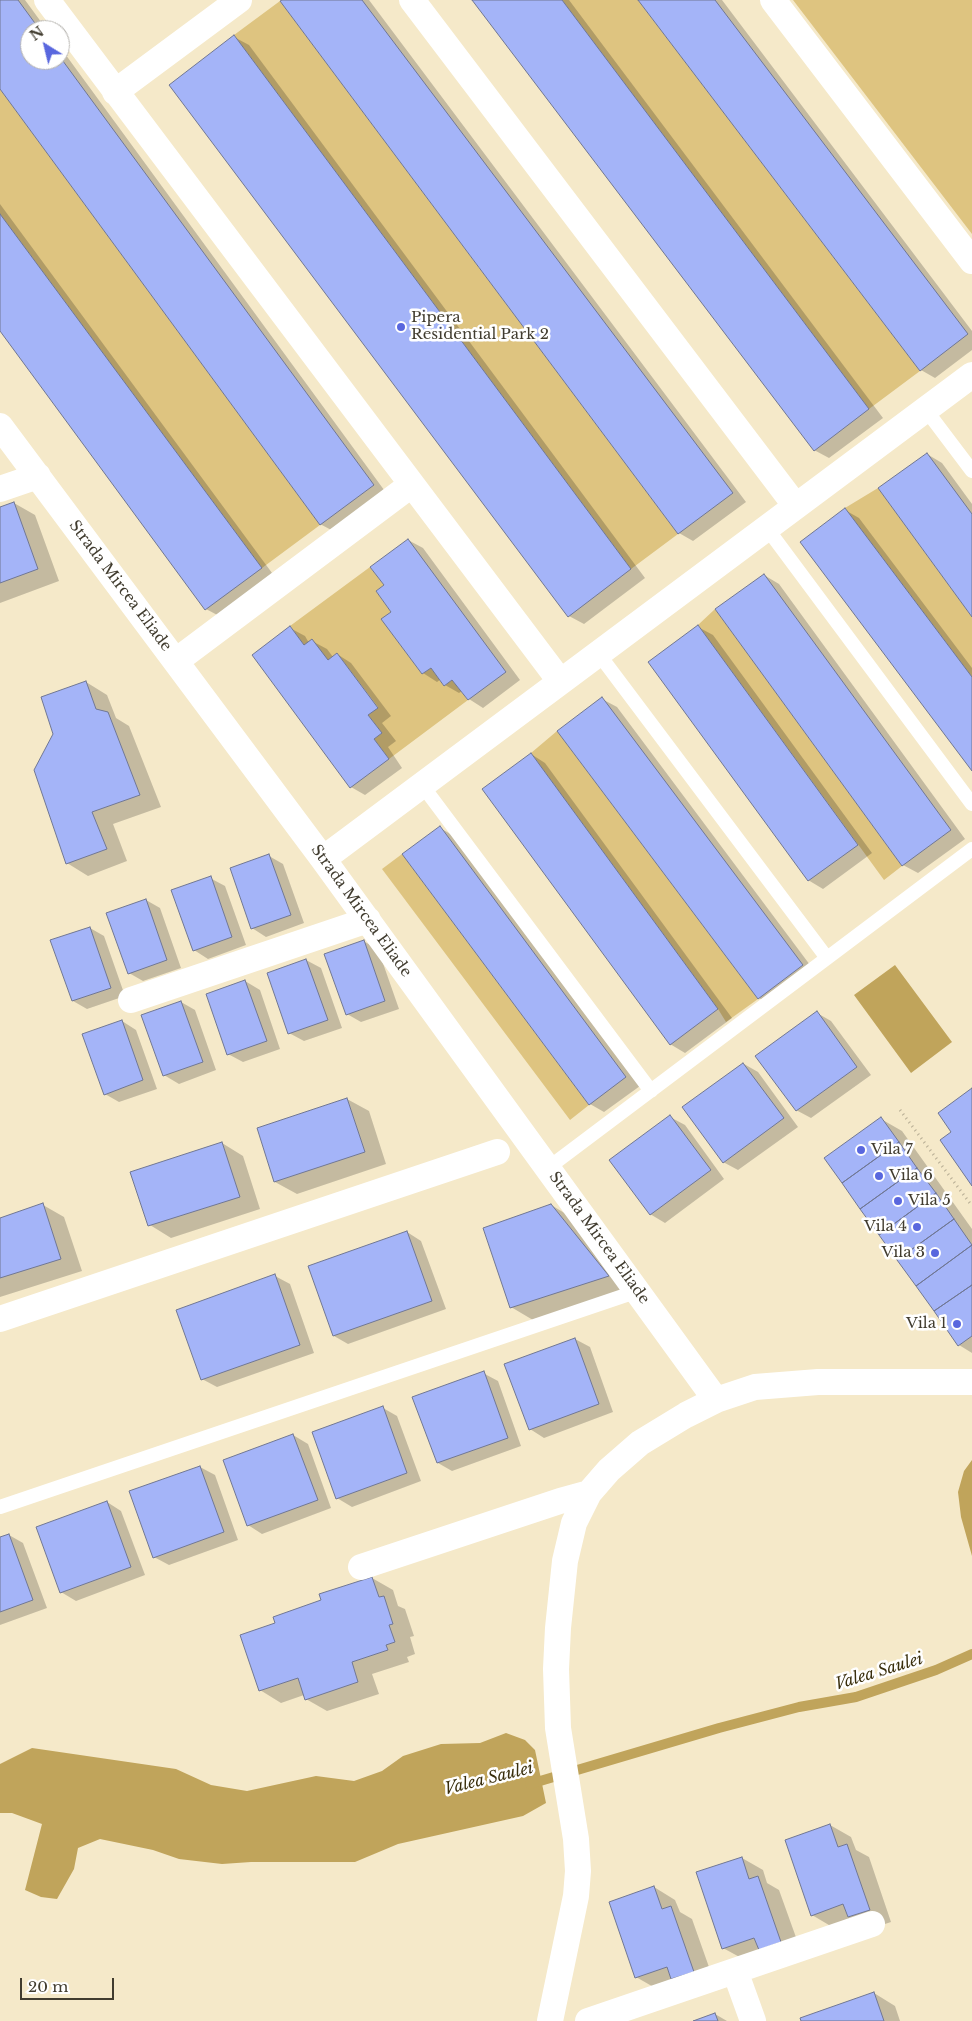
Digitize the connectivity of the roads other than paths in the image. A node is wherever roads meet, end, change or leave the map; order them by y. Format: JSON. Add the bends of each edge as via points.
{"nodes":[{"id":1,"x":47,"y":0,"type":"edge"},
{"id":2,"x":239,"y":0,"type":"edge"},
{"id":3,"x":412,"y":0,"type":"edge"},
{"id":4,"x":773,"y":0,"type":"edge"},
{"id":5,"x":115,"y":92,"type":"junction"},
{"id":6,"x":972,"y":261,"type":"edge"},
{"id":7,"x":972,"y":375,"type":"edge"},
{"id":8,"x":926,"y":410,"type":"junction"},
{"id":9,"x":0,"y":426,"type":"edge"},
{"id":10,"x":972,"y":471,"type":"edge"},
{"id":11,"x":38,"y":476,"type":"junction"},
{"id":12,"x":411,"y":485,"type":"junction"},
{"id":13,"x":0,"y":489,"type":"edge"},
{"id":14,"x":796,"y":505,"type":"junction"},
{"id":15,"x":766,"y":527,"type":"junction"},
{"id":16,"x":598,"y":654,"type":"junction"},
{"id":17,"x":176,"y":661,"type":"junction"},
{"id":18,"x":560,"y":681,"type":"junction"},
{"id":19,"x":422,"y":785,"type":"junction"},
{"id":20,"x":972,"y":804,"type":"edge"},
{"id":21,"x":972,"y":849,"type":"edge"},
{"id":22,"x":323,"y":859,"type":"junction"},
{"id":23,"x":368,"y":920,"type":"junction"},
{"id":24,"x":827,"y":958,"type":"junction"},
{"id":25,"x":131,"y":1000,"type":"dead end"},
{"id":26,"x":651,"y":1091,"type":"junction"},
{"id":27,"x":496,"y":1152,"type":"dead end"},
{"id":28,"x":548,"y":1168,"type":"junction"},
{"id":29,"x":638,"y":1291,"type":"junction"},
{"id":30,"x":0,"y":1319,"type":"edge"},
{"id":31,"x":972,"y":1382,"type":"edge"},
{"id":32,"x":716,"y":1400,"type":"junction"},
{"id":33,"x":589,"y":1494,"type":"junction"},
{"id":34,"x":0,"y":1507,"type":"edge"},
{"id":35,"x":361,"y":1567,"type":"dead end"},
{"id":36,"x":872,"y":1924,"type":"dead end"},
{"id":37,"x":735,"y":1972,"type":"junction"},
{"id":38,"x":550,"y":2021,"type":"edge"},
{"id":39,"x":588,"y":2021,"type":"edge"},
{"id":40,"x":753,"y":2021,"type":"edge"}],
"edges":[{"from":1,"to":5,"type":"street"},
{"from":2,"to":5,"type":"street"},
{"from":3,"to":14,"type":"street"},
{"from":4,"to":6,"type":"street"},
{"from":5,"to":12,"type":"street"},
{"from":7,"to":8,"type":"street"},
{"from":8,"to":10,"type":"lane"},
{"from":8,"to":14,"type":"street"},
{"from":9,"to":11,"type":"street","name":"Strada Mircea Eliade"},
{"from":11,"to":13,"type":"street"},
{"from":11,"to":17,"type":"street","name":"Strada Mircea Eliade"},
{"from":12,"to":17,"type":"street"},
{"from":12,"to":18,"type":"street"},
{"from":14,"to":15,"type":"street"},
{"from":15,"to":16,"type":"street"},
{"from":15,"to":20,"type":"lane"},
{"from":16,"to":18,"type":"street"},
{"from":16,"to":24,"type":"lane"},
{"from":17,"to":22,"type":"street","name":"Strada Mircea Eliade"},
{"from":18,"to":19,"type":"street"},
{"from":19,"to":22,"type":"street"},
{"from":19,"to":26,"type":"lane"},
{"from":21,"to":24,"type":"lane"},
{"from":22,"to":23,"type":"street","name":"Strada Mircea Eliade"},
{"from":23,"to":25,"type":"street"},
{"from":23,"to":28,"type":"street","name":"Strada Mircea Eliade"},
{"from":24,"to":26,"type":"lane"},
{"from":26,"to":28,"type":"lane"},
{"from":27,"to":30,"type":"street"},
{"from":28,"to":29,"type":"street","name":"Strada Mircea Eliade"},
{"from":29,"to":32,"type":"street","name":"Strada Mircea Eliade"},
{"from":29,"to":34,"type":"lane"},
{"from":31,"to":32,"type":"street","via":[[787,1383],[755,1387]]},
{"from":32,"to":33,"type":"street","via":[[640,1443],[609,1470]]},
{"from":33,"to":35,"type":"street"},
{"from":33,"to":38,"type":"street","via":[[574,1524],[565,1561],[558,1628],[556,1703],[578,1871]]},
{"from":36,"to":37,"type":"street"},
{"from":37,"to":39,"type":"street"},
{"from":37,"to":40,"type":"street"}]}
